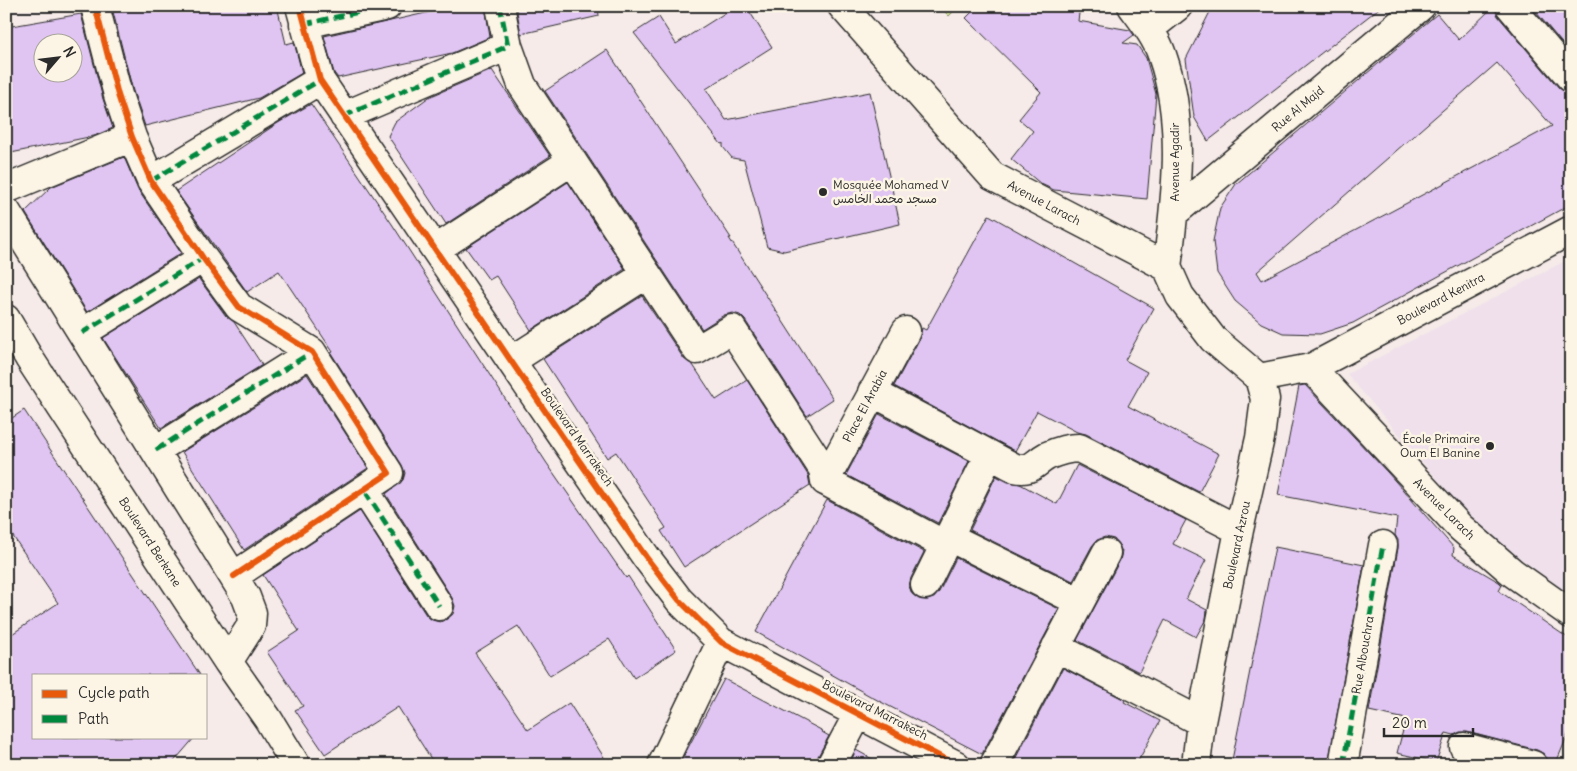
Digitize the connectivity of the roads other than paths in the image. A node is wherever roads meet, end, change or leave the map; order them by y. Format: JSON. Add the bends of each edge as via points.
{"nodes":[{"id":1,"x":95,"y":6,"type":"edge"},
{"id":2,"x":387,"y":6,"type":"edge"},
{"id":3,"x":500,"y":6,"type":"edge"},
{"id":4,"x":842,"y":6,"type":"edge"},
{"id":5,"x":1132,"y":6,"type":"edge"},
{"id":6,"x":1178,"y":6,"type":"edge"},
{"id":7,"x":1421,"y":6,"type":"edge"},
{"id":8,"x":1510,"y":6,"type":"edge"},
{"id":9,"x":302,"y":15,"type":"edge"},
{"id":10,"x":1148,"y":29,"type":"junction"},
{"id":11,"x":508,"y":46,"type":"junction"},
{"id":12,"x":1571,"y":78,"type":"edge"},
{"id":13,"x":320,"y":80,"type":"junction"},
{"id":14,"x":344,"y":116,"type":"junction"},
{"id":15,"x":132,"y":137,"type":"junction"},
{"id":16,"x":572,"y":161,"type":"junction"},
{"id":17,"x":151,"y":181,"type":"junction"},
{"id":18,"x":6,"y":189,"type":"edge"},
{"id":19,"x":6,"y":212,"type":"edge"},
{"id":20,"x":1175,"y":212,"type":"junction"},
{"id":21,"x":1571,"y":230,"type":"edge"},
{"id":22,"x":436,"y":249,"type":"junction"},
{"id":23,"x":203,"y":258,"type":"junction"},
{"id":24,"x":1168,"y":268,"type":"junction"},
{"id":25,"x":647,"y":274,"type":"junction"},
{"id":26,"x":6,"y":318,"type":"edge"},
{"id":27,"x":906,"y":331,"type":"dead end"},
{"id":28,"x":82,"y":333,"type":"junction"},
{"id":29,"x":312,"y":352,"type":"junction"},
{"id":30,"x":510,"y":361,"type":"junction"},
{"id":31,"x":1311,"y":368,"type":"junction"},
{"id":32,"x":1260,"y":378,"type":"junction"},
{"id":33,"x":872,"y":392,"type":"junction"},
{"id":34,"x":156,"y":450,"type":"junction"},
{"id":35,"x":989,"y":455,"type":"junction"},
{"id":36,"x":825,"y":481,"type":"junction"},
{"id":37,"x":365,"y":490,"type":"junction"},
{"id":38,"x":1239,"y":530,"type":"junction"},
{"id":39,"x":947,"y":541,"type":"junction"},
{"id":40,"x":1383,"y":545,"type":"dead end"},
{"id":41,"x":1106,"y":553,"type":"dead end"},
{"id":42,"x":234,"y":576,"type":"junction"},
{"id":43,"x":925,"y":585,"type":"dead end"},
{"id":44,"x":1080,"y":602,"type":"junction"},
{"id":45,"x":438,"y":606,"type":"dead end"},
{"id":46,"x":1571,"y":614,"type":"edge"},
{"id":47,"x":721,"y":642,"type":"junction"},
{"id":48,"x":1056,"y":647,"type":"junction"},
{"id":49,"x":228,"y":662,"type":"junction"},
{"id":50,"x":858,"y":714,"type":"junction"},
{"id":51,"x":1201,"y":722,"type":"junction"},
{"id":52,"x":1464,"y":747,"type":"dead end"},
{"id":53,"x":296,"y":765,"type":"edge"},
{"id":54,"x":662,"y":765,"type":"edge"},
{"id":55,"x":831,"y":765,"type":"edge"},
{"id":56,"x":956,"y":765,"type":"edge"},
{"id":57,"x":994,"y":765,"type":"edge"},
{"id":58,"x":1196,"y":765,"type":"edge"},
{"id":59,"x":1343,"y":765,"type":"edge"},
{"id":60,"x":1533,"y":765,"type":"edge"}],
"edges":[{"from":1,"to":15,"type":"street"},
{"from":2,"to":9,"type":"street"},
{"from":3,"to":11,"type":"street"},
{"from":4,"to":24,"type":"street","name":"Avenue Larach","via":[[992,176]]},
{"from":5,"to":10,"type":"street","name":"Avenue Agadir"},
{"from":6,"to":10,"type":"street"},
{"from":7,"to":20,"type":"street","name":"Rue Al Majd"},
{"from":8,"to":12,"type":"street"},
{"from":9,"to":13,"type":"street","name":"Boulevard Marrakech"},
{"from":10,"to":20,"type":"street","name":"Avenue Agadir","via":[[1162,53],[1172,87],[1177,136]]},
{"from":11,"to":14,"type":"street"},
{"from":11,"to":16,"type":"street","via":[[522,85]]},
{"from":13,"to":14,"type":"street","name":"Boulevard Marrakech"},
{"from":13,"to":17,"type":"street"},
{"from":14,"to":22,"type":"street","name":"Boulevard Marrakech"},
{"from":15,"to":17,"type":"street"},
{"from":15,"to":18,"type":"street"},
{"from":16,"to":22,"type":"street"},
{"from":16,"to":25,"type":"street"},
{"from":17,"to":23,"type":"street"},
{"from":19,"to":28,"type":"street"},
{"from":20,"to":24,"type":"street","name":"Avenue Agadir"},
{"from":21,"to":31,"type":"street","name":"Boulevard Kenitra"},
{"from":22,"to":30,"type":"street","name":"Boulevard Marrakech"},
{"from":23,"to":28,"type":"street"},
{"from":23,"to":29,"type":"street","via":[[239,307]]},
{"from":24,"to":32,"type":"street","via":[[1180,296],[1213,338]]},
{"from":25,"to":30,"type":"street"},
{"from":25,"to":36,"type":"street","via":[[697,350],[732,329],[823,469]]},
{"from":26,"to":49,"type":"street","name":"Boulevard Berkane"},
{"from":27,"to":33,"type":"street","name":"Place El Arabia"},
{"from":28,"to":34,"type":"street"},
{"from":29,"to":34,"type":"street"},
{"from":29,"to":37,"type":"street","via":[[389,473]]},
{"from":30,"to":47,"type":"street","name":"Boulevard Marrakech","via":[[646,557],[679,600]]},
{"from":31,"to":32,"type":"street"},
{"from":31,"to":46,"type":"street","name":"Avenue Larach","via":[[1460,527],[1513,572]]},
{"from":32,"to":38,"type":"street","name":"Boulevard Azrou","via":[[1265,399],[1260,438]]},
{"from":33,"to":35,"type":"street"},
{"from":33,"to":36,"type":"street","name":"Place El Arabia"},
{"from":34,"to":42,"type":"street"},
{"from":35,"to":38,"type":"street","via":[[1025,470],[1065,448],[1079,448]]},
{"from":35,"to":39,"type":"street"},
{"from":36,"to":39,"type":"street"},
{"from":37,"to":42,"type":"street"},
{"from":37,"to":45,"type":"street"},
{"from":38,"to":51,"type":"street","name":"Boulevard Azrou"},
{"from":39,"to":43,"type":"street"},
{"from":39,"to":44,"type":"street"},
{"from":40,"to":59,"type":"street","name":"Rue Albouchra"},
{"from":41,"to":44,"type":"street"},
{"from":42,"to":49,"type":"street","via":[[252,613],[251,626]]},
{"from":44,"to":48,"type":"street"},
{"from":47,"to":50,"type":"street","name":"Boulevard Marrakech"},
{"from":47,"to":54,"type":"street"},
{"from":48,"to":51,"type":"street"},
{"from":48,"to":57,"type":"street"},
{"from":49,"to":53,"type":"street","name":"Boulevard Berkane"},
{"from":50,"to":55,"type":"street"},
{"from":50,"to":56,"type":"street","name":"Boulevard Marrakech"},
{"from":51,"to":58,"type":"street","name":"Boulevard Azrou"},
{"from":52,"to":60,"type":"street"}]}
